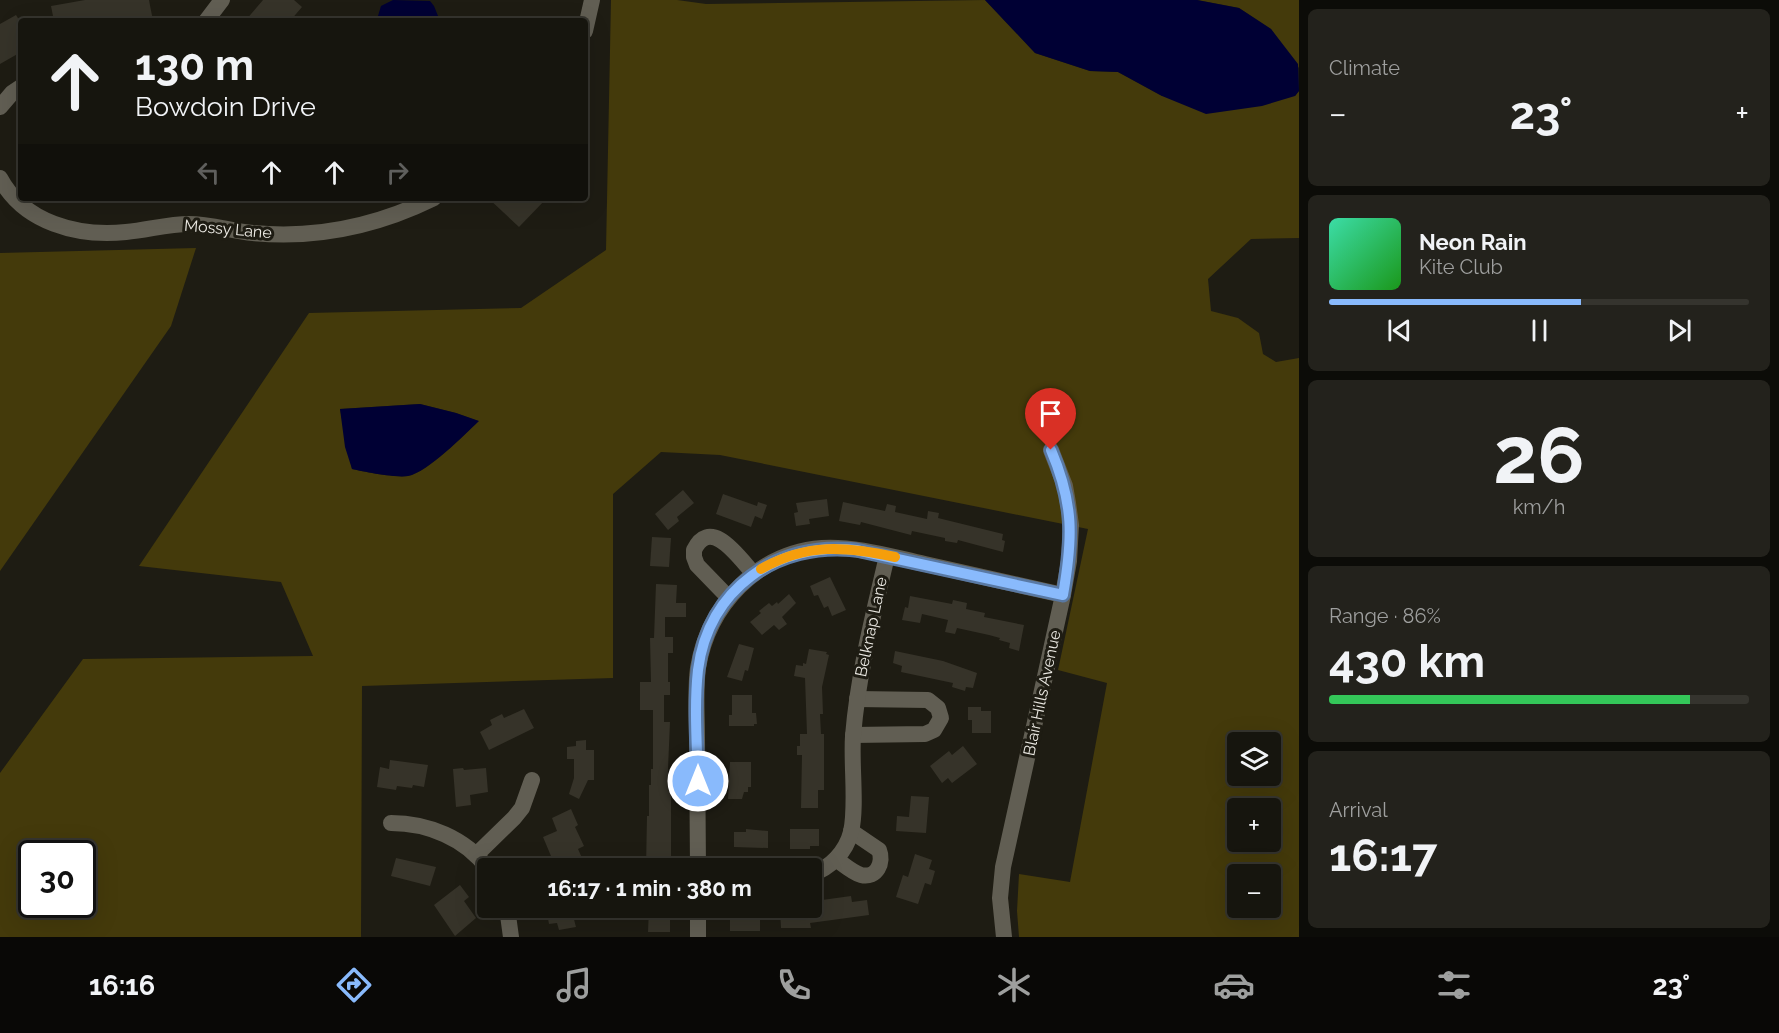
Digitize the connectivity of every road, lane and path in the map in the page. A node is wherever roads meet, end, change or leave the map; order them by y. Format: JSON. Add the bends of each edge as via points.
{"nodes":[{"id":1,"x":222,"y":0,"type":"edge"},
{"id":2,"x":591,"y":0,"type":"edge"},
{"id":3,"x":208,"y":18,"type":"edge"},
{"id":4,"x":588,"y":18,"type":"edge"},
{"id":5,"x":18,"y":89,"type":"edge"},
{"id":6,"x":0,"y":107,"type":"edge"},
{"id":7,"x":0,"y":178,"type":"edge"},
{"id":8,"x":428,"y":201,"type":"edge"},
{"id":9,"x":1051,"y":450,"type":"dead end"},
{"id":10,"x":887,"y":556,"type":"junction"},
{"id":11,"x":758,"y":571,"type":"junction"},
{"id":12,"x":1063,"y":595,"type":"junction"},
{"id":13,"x":728,"y":597,"type":"junction"},
{"id":14,"x":857,"y":699,"type":"junction"},
{"id":15,"x":853,"y":735,"type":"junction"},
{"id":16,"x":532,"y":780,"type":"dead end"},
{"id":17,"x":391,"y":823,"type":"dead end"},
{"id":18,"x":851,"y":831,"type":"junction"},
{"id":19,"x":476,"y":855,"type":"junction"},
{"id":20,"x":479,"y":858,"type":"edge"},
{"id":21,"x":698,"y":858,"type":"edge"},
{"id":22,"x":836,"y":859,"type":"junction"},
{"id":23,"x":822,"y":869,"type":"edge"},
{"id":24,"x":508,"y":918,"type":"edge"},
{"id":25,"x":698,"y":918,"type":"edge"},
{"id":26,"x":511,"y":937,"type":"edge"},
{"id":27,"x":698,"y":937,"type":"edge"},
{"id":28,"x":1004,"y":937,"type":"edge"}],
"edges":[{"from":1,"to":3,"type":"street"},
{"from":2,"to":4,"type":"street"},
{"from":5,"to":6,"type":"street"},
{"from":7,"to":8,"type":"street","name":"Mossy Lane","via":[[16,201],[34,215],[54,225],[104,232],[170,224],[253,233],[332,231],[373,223]]},
{"from":9,"to":12,"type":"street","name":"Blair Hills Avenue","via":[[1065,486],[1071,525]]},
{"from":10,"to":11,"type":"street","via":[[821,549],[791,555]]},
{"from":10,"to":12,"type":"street"},
{"from":10,"to":14,"type":"street","name":"Belknap Lane"},
{"from":11,"to":13,"type":"street"},
{"from":11,"to":13,"type":"street","via":[[722,540],[702,539],[694,550],[695,561]]},
{"from":12,"to":28,"type":"street","name":"Blair Hills Avenue","via":[[1003,867],[1000,898]]},
{"from":13,"to":21,"type":"street","via":[[707,634],[698,670]]},
{"from":14,"to":15,"type":"street","name":"Belknap Lane"},
{"from":14,"to":15,"type":"street","name":"Belknap Lane","via":[[928,700],[938,708],[941,718],[934,730],[925,734]]},
{"from":15,"to":18,"type":"street","name":"Belknap Lane"},
{"from":16,"to":19,"type":"street","via":[[522,808]]},
{"from":17,"to":19,"type":"street","via":[[425,826],[461,843]]},
{"from":18,"to":22,"type":"street","name":"Belknap Lane"},
{"from":18,"to":22,"type":"street","via":[[879,850],[879,868],[861,875]]},
{"from":19,"to":20,"type":"street"},
{"from":22,"to":23,"type":"street","name":"Belknap Lane"},
{"from":24,"to":26,"type":"street"},
{"from":25,"to":27,"type":"street"}]}
